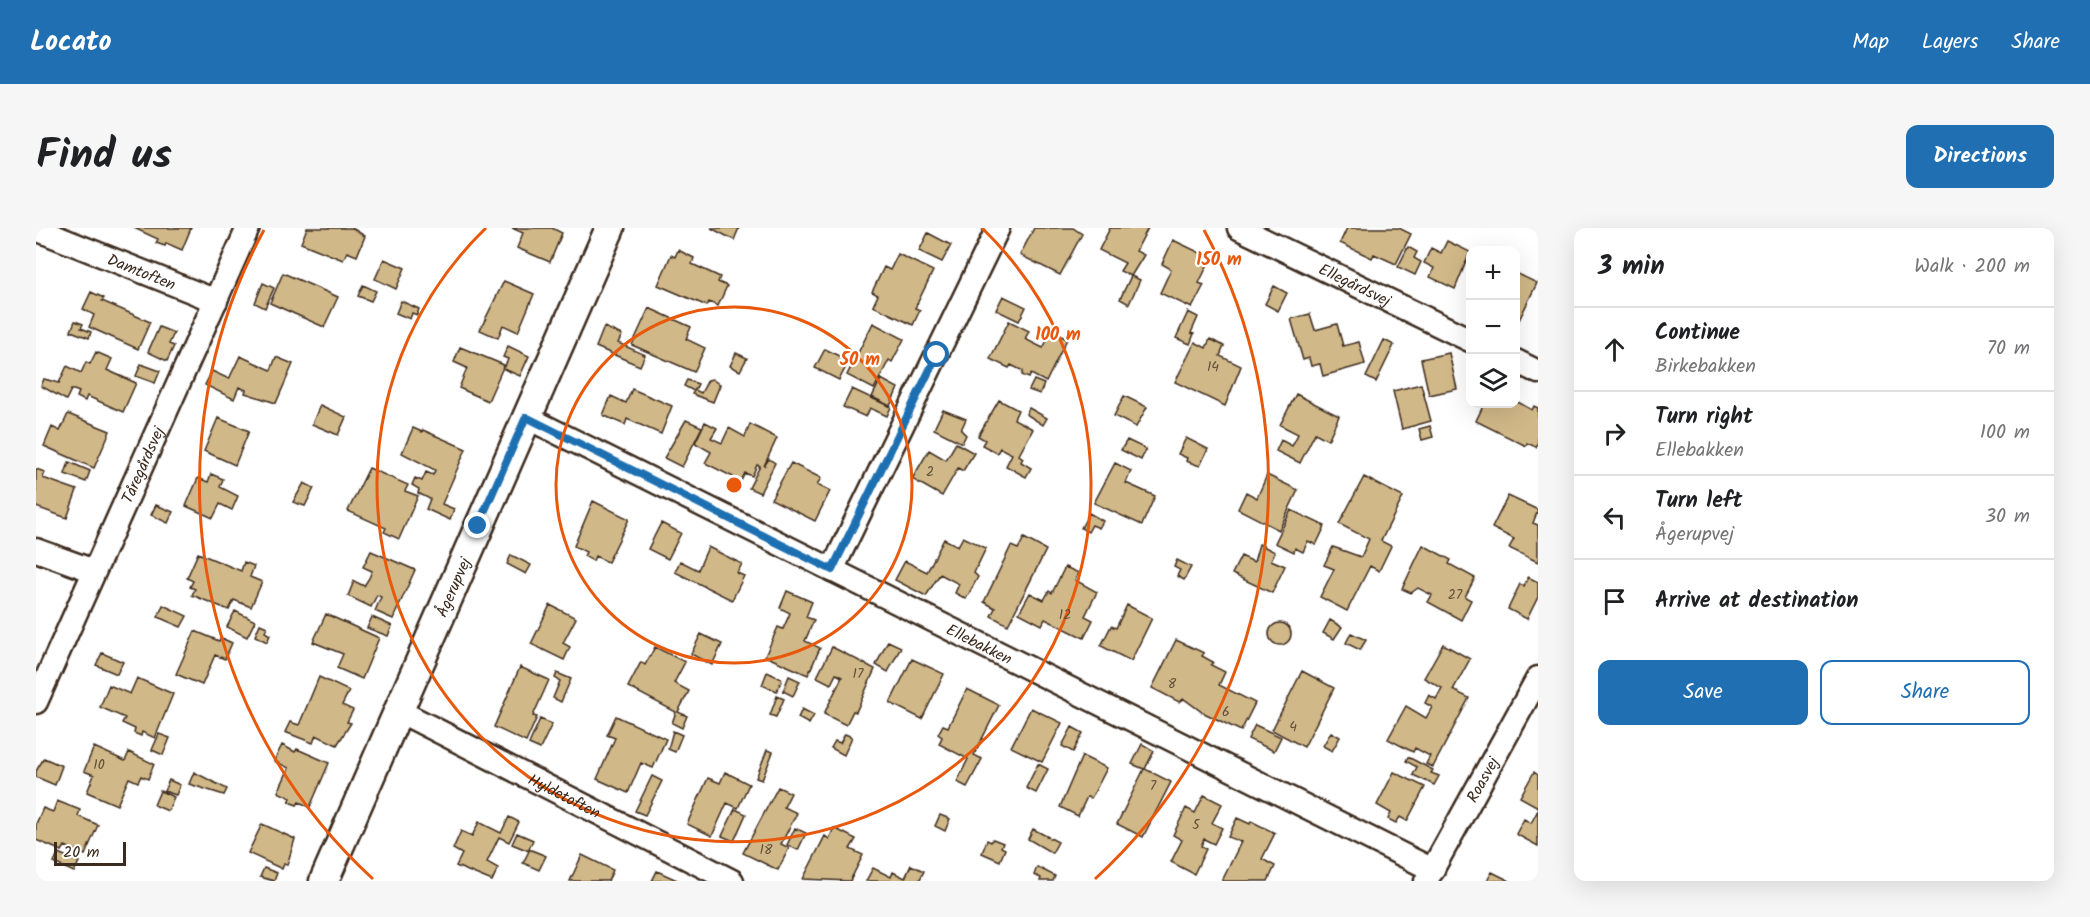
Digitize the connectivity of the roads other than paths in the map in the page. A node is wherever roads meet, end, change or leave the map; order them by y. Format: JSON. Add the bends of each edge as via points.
{"nodes":[{"id":1,"x":248,"y":228,"type":"edge"},
{"id":2,"x":610,"y":228,"type":"edge"},
{"id":3,"x":998,"y":228,"type":"edge"},
{"id":4,"x":1239,"y":228,"type":"edge"},
{"id":5,"x":36,"y":229,"type":"edge"},
{"id":6,"x":216,"y":301,"type":"junction"},
{"id":7,"x":1466,"y":338,"type":"edge"},
{"id":8,"x":1520,"y":363,"type":"edge"},
{"id":9,"x":1538,"y":372,"type":"edge"},
{"id":10,"x":526,"y":417,"type":"junction"},
{"id":11,"x":36,"y":550,"type":"edge"},
{"id":12,"x":832,"y":570,"type":"junction"},
{"id":13,"x":94,"y":571,"type":"junction"},
{"id":14,"x":1538,"y":678,"type":"edge"},
{"id":15,"x":36,"y":702,"type":"edge"},
{"id":16,"x":397,"y":710,"type":"junction"},
{"id":17,"x":1430,"y":875,"type":"edge"},
{"id":18,"x":324,"y":881,"type":"edge"},
{"id":19,"x":732,"y":881,"type":"edge"}],
"edges":[{"from":1,"to":6,"type":"street","name":"Tåregårdsvej"},
{"from":2,"to":10,"type":"street","name":"Ågerupvej"},
{"from":3,"to":12,"type":"street"},
{"from":4,"to":7,"type":"street","name":"Ellegårdsvej"},
{"from":5,"to":6,"type":"street","name":"Damtoften"},
{"from":6,"to":13,"type":"street","name":"Tåregårdsvej"},
{"from":8,"to":9,"type":"street"},
{"from":10,"to":12,"type":"street","name":"Ellebakken"},
{"from":10,"to":16,"type":"street","name":"Ågerupvej"},
{"from":11,"to":13,"type":"street"},
{"from":12,"to":17,"type":"street","name":"Ellebakken"},
{"from":13,"to":15,"type":"street","name":"Tåregårdsvej"},
{"from":14,"to":17,"type":"street","name":"Roasvej"},
{"from":16,"to":18,"type":"street","name":"Ågerupvej"},
{"from":16,"to":19,"type":"street","name":"Hyldetoften"}]}
